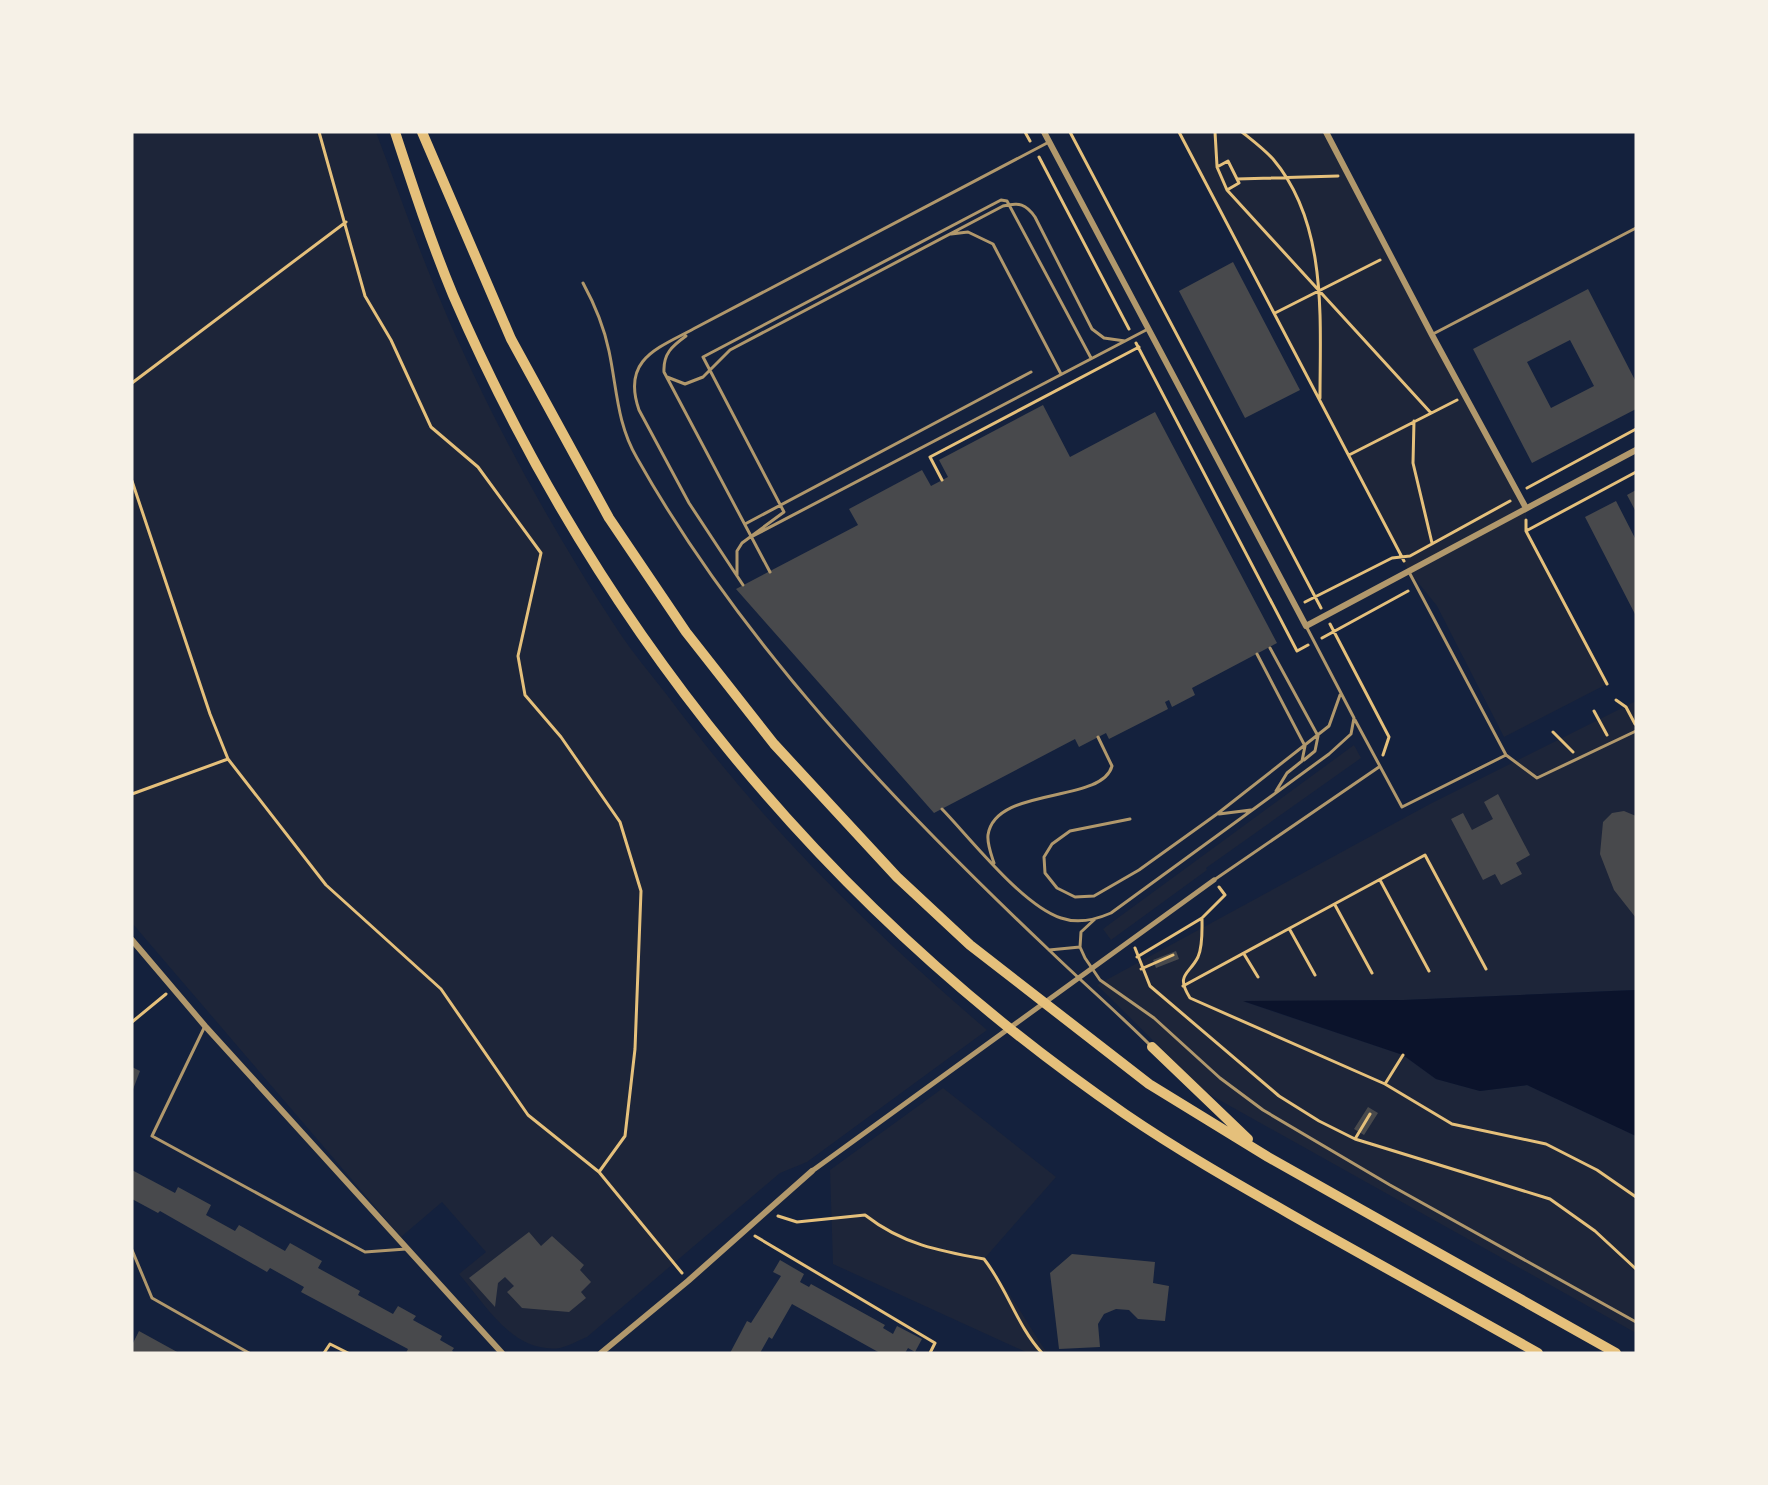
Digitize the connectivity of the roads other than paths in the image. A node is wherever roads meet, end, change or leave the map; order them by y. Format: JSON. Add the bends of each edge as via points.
{"nodes":[{"id":1,"x":395,"y":132,"type":"edge"},
{"id":2,"x":422,"y":132,"type":"edge"},
{"id":3,"x":1044,"y":132,"type":"edge"},
{"id":4,"x":1326,"y":132,"type":"edge"},
{"id":5,"x":1049,"y":142,"type":"junction"},
{"id":6,"x":1636,"y":228,"type":"edge"},
{"id":7,"x":949,"y":234,"type":"junction"},
{"id":8,"x":583,"y":283,"type":"dead end"},
{"id":9,"x":698,"y":327,"type":"junction"},
{"id":10,"x":1149,"y":328,"type":"junction"},
{"id":11,"x":1432,"y":335,"type":"junction"},
{"id":12,"x":1125,"y":341,"type":"junction"},
{"id":13,"x":1091,"y":358,"type":"junction"},
{"id":14,"x":1031,"y":372,"type":"dead end"},
{"id":15,"x":1061,"y":374,"type":"junction"},
{"id":16,"x":667,"y":377,"type":"junction"},
{"id":17,"x":1636,"y":450,"type":"edge"},
{"id":18,"x":1526,"y":508,"type":"junction"},
{"id":19,"x":744,"y":524,"type":"junction"},
{"id":20,"x":752,"y":537,"type":"junction"},
{"id":21,"x":1408,"y":570,"type":"junction"},
{"id":22,"x":770,"y":572,"type":"dead end"},
{"id":23,"x":737,"y":576,"type":"junction"},
{"id":24,"x":743,"y":585,"type":"dead end"},
{"id":25,"x":1306,"y":626,"type":"junction"},
{"id":26,"x":1270,"y":648,"type":"dead end"},
{"id":27,"x":1257,"y":654,"type":"dead end"},
{"id":28,"x":1341,"y":694,"type":"junction"},
{"id":29,"x":1354,"y":718,"type":"junction"},
{"id":30,"x":1636,"y":731,"type":"edge"},
{"id":31,"x":1318,"y":736,"type":"junction"},
{"id":32,"x":1098,"y":737,"type":"dead end"},
{"id":33,"x":1305,"y":746,"type":"junction"},
{"id":34,"x":1506,"y":755,"type":"junction"},
{"id":35,"x":1302,"y":761,"type":"junction"},
{"id":36,"x":1379,"y":767,"type":"junction"},
{"id":37,"x":1275,"y":793,"type":"junction"},
{"id":38,"x":942,"y":808,"type":"dead end"},
{"id":39,"x":1253,"y":810,"type":"junction"},
{"id":40,"x":1217,"y":814,"type":"junction"},
{"id":41,"x":1130,"y":819,"type":"dead end"},
{"id":42,"x":994,"y":865,"type":"junction"},
{"id":43,"x":1214,"y":880,"type":"joint"},
{"id":44,"x":1095,"y":919,"type":"junction"},
{"id":45,"x":132,"y":940,"type":"edge"},
{"id":46,"x":1080,"y":947,"type":"junction"},
{"id":47,"x":1048,"y":950,"type":"junction"},
{"id":48,"x":205,"y":1026,"type":"junction"},
{"id":49,"x":1152,"y":1047,"type":"joint"},
{"id":50,"x":1268,"y":1157,"type":"junction"},
{"id":51,"x":813,"y":1171,"type":"joint"},
{"id":52,"x":406,"y":1249,"type":"junction"},
{"id":53,"x":132,"y":1250,"type":"edge"},
{"id":54,"x":1636,"y":1322,"type":"edge"},
{"id":55,"x":249,"y":1353,"type":"edge"},
{"id":56,"x":502,"y":1353,"type":"edge"},
{"id":57,"x":601,"y":1353,"type":"edge"},
{"id":58,"x":1538,"y":1353,"type":"edge"},
{"id":59,"x":1616,"y":1353,"type":"edge"}],
"edges":[{"from":1,"to":58,"type":"highway","via":[[452,291],[480,354],[510,417],[579,540],[656,657],[803,838],[869,907],[942,973],[1056,1065],[1127,1115],[1203,1165]]},
{"from":2,"to":50,"type":"highway","via":[[511,339],[609,518],[686,632],[774,744],[897,877],[970,945],[1149,1084]]},
{"from":3,"to":5,"type":"street"},
{"from":4,"to":11,"type":"street"},
{"from":5,"to":9,"type":"lane"},
{"from":5,"to":10,"type":"street"},
{"from":6,"to":11,"type":"lane"},
{"from":7,"to":12,"type":"lane","via":[[1003,206],[1022,204],[1035,217],[1092,329],[1104,338]]},
{"from":7,"to":15,"type":"lane","via":[[968,232],[993,244]]},
{"from":7,"to":16,"type":"lane","via":[[729,350],[703,377],[686,384]]},
{"from":8,"to":47,"type":"lane","via":[[607,343],[615,398],[636,458],[718,582],[861,760]]},
{"from":9,"to":16,"type":"lane","via":[[670,347],[663,362]]},
{"from":9,"to":23,"type":"lane","via":[[640,362],[634,378],[634,395],[689,503]]},
{"from":10,"to":12,"type":"lane"},
{"from":10,"to":25,"type":"street"},
{"from":11,"to":18,"type":"street"},
{"from":12,"to":13,"type":"lane"},
{"from":13,"to":15,"type":"lane"},
{"from":13,"to":23,"type":"lane","via":[[1008,201],[1001,200],[703,357],[784,512],[736,551]]},
{"from":14,"to":19,"type":"lane"},
{"from":15,"to":20,"type":"lane"},
{"from":16,"to":19,"type":"lane"},
{"from":17,"to":18,"type":"street"},
{"from":18,"to":21,"type":"street"},
{"from":19,"to":20,"type":"lane"},
{"from":20,"to":22,"type":"lane"},
{"from":21,"to":25,"type":"street"},
{"from":21,"to":34,"type":"lane"},
{"from":23,"to":24,"type":"lane"},
{"from":25,"to":28,"type":"lane"},
{"from":26,"to":31,"type":"lane"},
{"from":27,"to":33,"type":"lane"},
{"from":28,"to":29,"type":"lane"},
{"from":28,"to":31,"type":"lane","via":[[1329,726]]},
{"from":29,"to":36,"type":"lane"},
{"from":29,"to":37,"type":"lane","via":[[1350,734],[1341,745]]},
{"from":30,"to":34,"type":"lane","via":[[1537,778]]},
{"from":31,"to":33,"type":"lane"},
{"from":31,"to":35,"type":"lane","via":[[1315,751]]},
{"from":32,"to":42,"type":"lane","via":[[1112,766],[1110,773],[1100,783],[1046,795],[997,819],[988,835]]},
{"from":33,"to":35,"type":"lane"},
{"from":33,"to":40,"type":"lane"},
{"from":34,"to":36,"type":"lane","via":[[1402,807]]},
{"from":35,"to":37,"type":"lane","via":[[1287,773]]},
{"from":36,"to":43,"type":"lane"},
{"from":37,"to":39,"type":"lane"},
{"from":38,"to":42,"type":"lane"},
{"from":39,"to":40,"type":"lane"},
{"from":39,"to":44,"type":"lane","via":[[1111,913]]},
{"from":40,"to":41,"type":"lane","via":[[1112,888],[1094,896],[1075,897],[1057,888],[1045,873],[1044,857],[1052,844],[1070,831]]},
{"from":42,"to":44,"type":"lane","via":[[1035,904],[1061,918]]},
{"from":43,"to":51,"type":"street"},
{"from":44,"to":46,"type":"lane","via":[[1081,932]]},
{"from":45,"to":48,"type":"street"},
{"from":46,"to":47,"type":"lane"},
{"from":46,"to":54,"type":"lane","via":[[1100,980],[1154,1018],[1220,1078],[1263,1110]]},
{"from":47,"to":49,"type":"lane"},
{"from":48,"to":52,"type":"street"},
{"from":48,"to":52,"type":"lane","via":[[152,1136],[365,1252]]},
{"from":49,"to":50,"type":"highway"},
{"from":50,"to":59,"type":"highway"},
{"from":51,"to":57,"type":"street"},
{"from":52,"to":56,"type":"street"},
{"from":53,"to":55,"type":"lane","via":[[152,1298]]}]}
